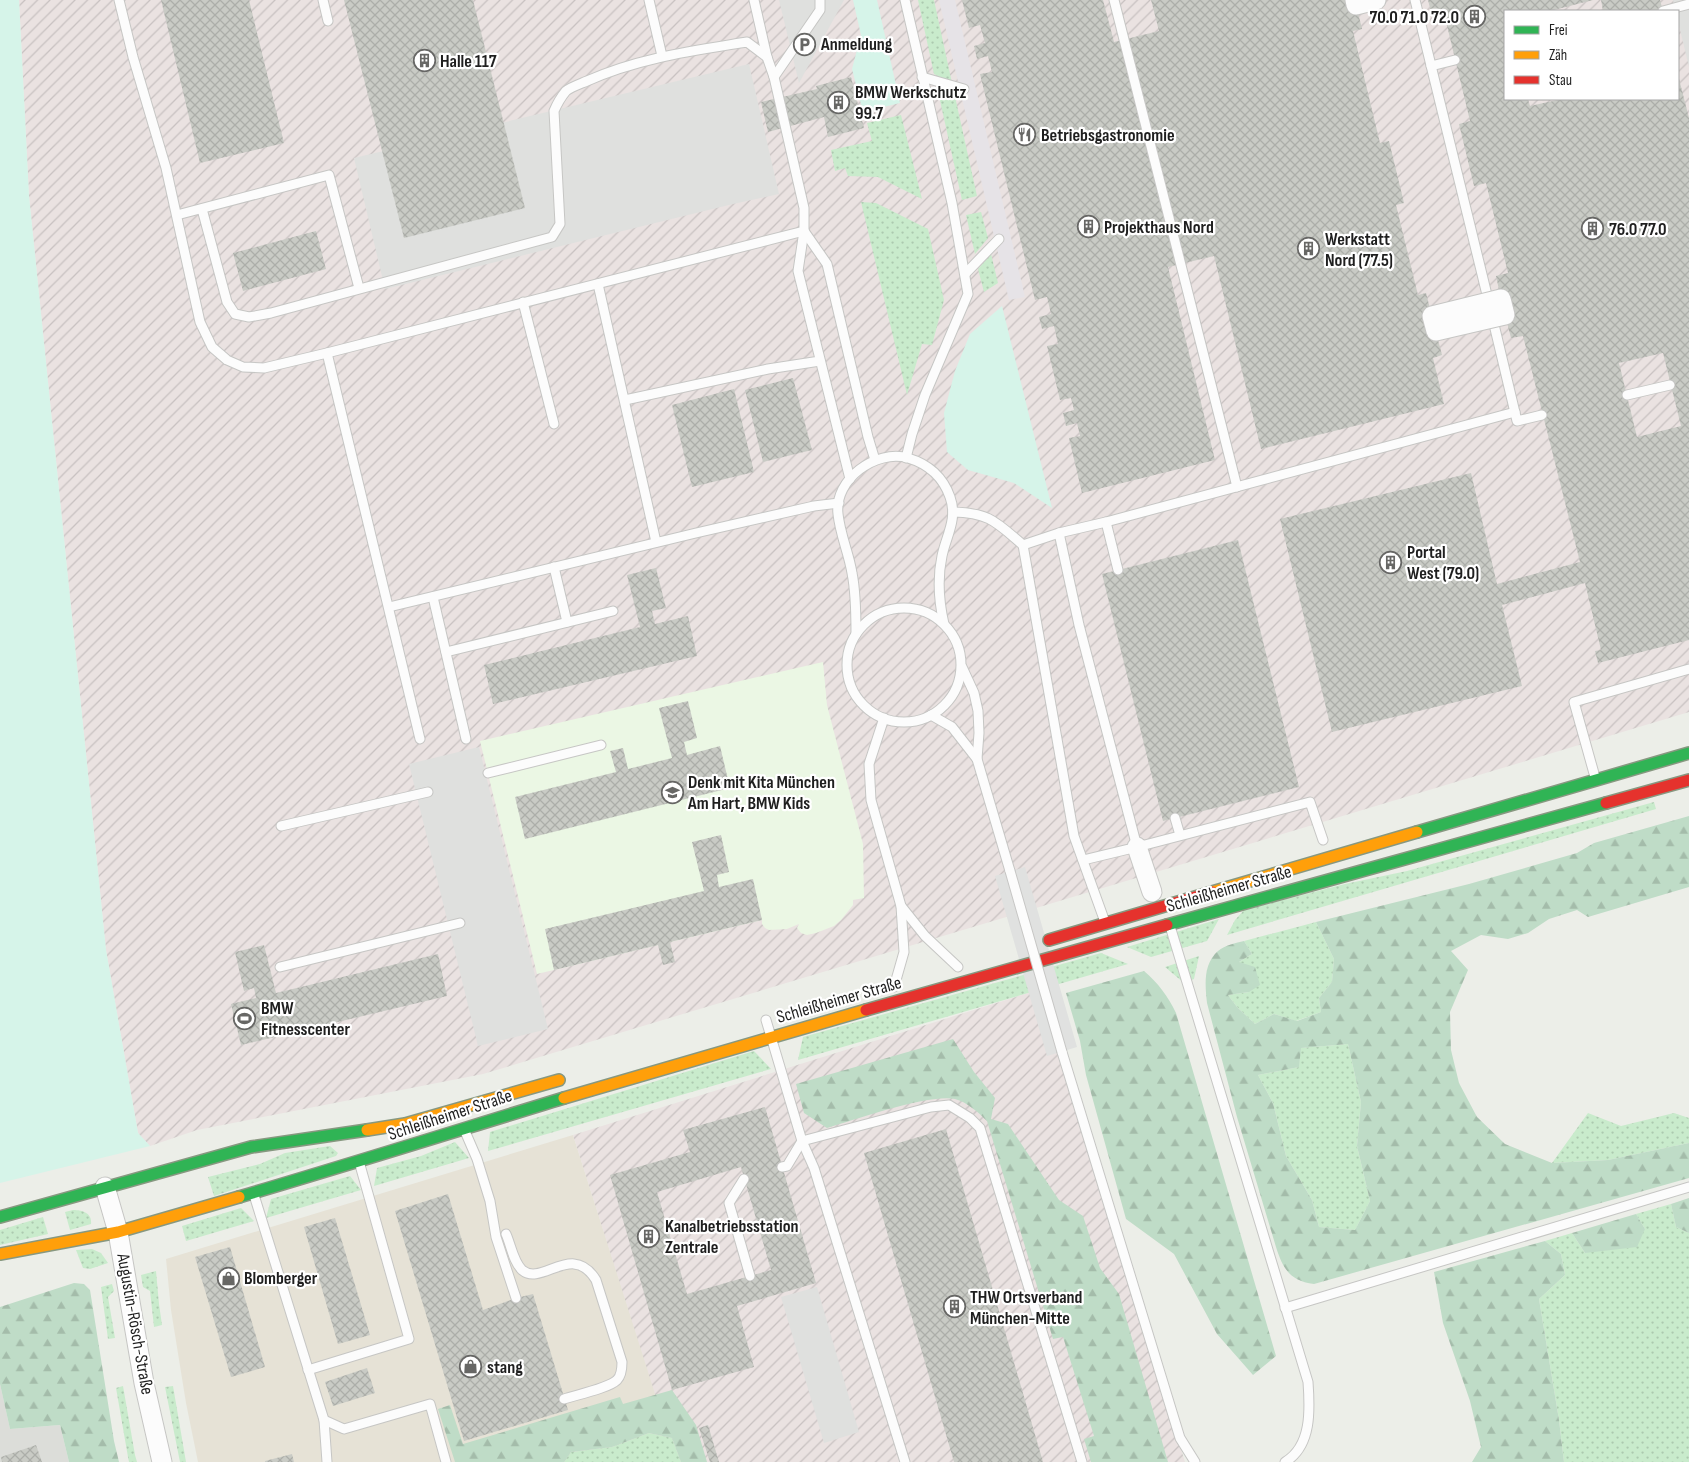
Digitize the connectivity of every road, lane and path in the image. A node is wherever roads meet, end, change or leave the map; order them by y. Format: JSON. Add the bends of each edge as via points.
{"nodes":[{"id":1,"x":119,"y":0,"type":"edge"},
{"id":2,"x":323,"y":0,"type":"edge"},
{"id":3,"x":648,"y":0,"type":"edge"},
{"id":4,"x":754,"y":0,"type":"edge"},
{"id":5,"x":820,"y":0,"type":"edge"},
{"id":6,"x":905,"y":0,"type":"edge"},
{"id":7,"x":1114,"y":0,"type":"edge"},
{"id":8,"x":1355,"y":0,"type":"edge"},
{"id":9,"x":1376,"y":0,"type":"edge"},
{"id":10,"x":1415,"y":0,"type":"edge"},
{"id":11,"x":1689,"y":4,"type":"edge"},
{"id":12,"x":1667,"y":10,"type":"edge"},
{"id":13,"x":328,"y":21,"type":"dead end"},
{"id":14,"x":662,"y":56,"type":"junction"},
{"id":15,"x":766,"y":57,"type":"junction"},
{"id":16,"x":1455,"y":60,"type":"dead end"},
{"id":17,"x":1431,"y":66,"type":"junction"},
{"id":18,"x":774,"y":77,"type":"junction"},
{"id":19,"x":922,"y":77,"type":"junction"},
{"id":20,"x":964,"y":89,"type":"dead end"},
{"id":21,"x":202,"y":209,"type":"junction"},
{"id":22,"x":177,"y":215,"type":"junction"},
{"id":23,"x":804,"y":231,"type":"junction"},
{"id":24,"x":999,"y":240,"type":"dead end"},
{"id":25,"x":965,"y":274,"type":"junction"},
{"id":26,"x":598,"y":284,"type":"junction"},
{"id":27,"x":359,"y":288,"type":"junction"},
{"id":28,"x":523,"y":302,"type":"junction"},
{"id":29,"x":327,"y":353,"type":"junction"},
{"id":30,"x":820,"y":361,"type":"junction"},
{"id":31,"x":1670,"y":385,"type":"dead end"},
{"id":32,"x":1627,"y":395,"type":"dead end"},
{"id":33,"x":625,"y":400,"type":"junction"},
{"id":34,"x":1516,"y":412,"type":"junction"},
{"id":35,"x":1542,"y":415,"type":"dead end"},
{"id":36,"x":554,"y":424,"type":"dead end"},
{"id":37,"x":906,"y":458,"type":"junction"},
{"id":38,"x":876,"y":460,"type":"junction"},
{"id":39,"x":850,"y":479,"type":"junction"},
{"id":40,"x":1237,"y":487,"type":"junction"},
{"id":41,"x":839,"y":504,"type":"junction"},
{"id":42,"x":953,"y":512,"type":"junction"},
{"id":43,"x":1106,"y":522,"type":"junction"},
{"id":44,"x":1059,"y":533,"type":"junction"},
{"id":45,"x":656,"y":542,"type":"junction"},
{"id":46,"x":1023,"y":544,"type":"junction"},
{"id":47,"x":554,"y":567,"type":"junction"},
{"id":48,"x":1118,"y":570,"type":"dead end"},
{"id":49,"x":432,"y":596,"type":"junction"},
{"id":50,"x":389,"y":607,"type":"junction"},
{"id":51,"x":613,"y":611,"type":"dead end"},
{"id":52,"x":567,"y":622,"type":"junction"},
{"id":53,"x":944,"y":624,"type":"junction"},
{"id":54,"x":856,"y":634,"type":"junction"},
{"id":55,"x":446,"y":652,"type":"junction"},
{"id":56,"x":961,"y":665,"type":"junction"},
{"id":57,"x":1689,"y":669,"type":"edge"},
{"id":58,"x":931,"y":715,"type":"junction"},
{"id":59,"x":884,"y":718,"type":"junction"},
{"id":60,"x":420,"y":739,"type":"dead end"},
{"id":61,"x":466,"y":739,"type":"dead end"},
{"id":62,"x":601,"y":745,"type":"dead end"},
{"id":63,"x":1689,"y":753,"type":"edge"},
{"id":64,"x":977,"y":759,"type":"junction"},
{"id":65,"x":488,"y":773,"type":"dead end"},
{"id":66,"x":1596,"y":780,"type":"junction"},
{"id":67,"x":1689,"y":780,"type":"edge"},
{"id":68,"x":428,"y":792,"type":"dead end"},
{"id":69,"x":1175,"y":818,"type":"dead end"},
{"id":70,"x":280,"y":826,"type":"dead end"},
{"id":71,"x":1180,"y":835,"type":"junction"},
{"id":72,"x":1323,"y":840,"type":"dead end"},
{"id":73,"x":1137,"y":847,"type":"junction"},
{"id":74,"x":1083,"y":860,"type":"junction"},
{"id":75,"x":1152,"y":892,"type":"dead end"},
{"id":76,"x":901,"y":906,"type":"junction"},
{"id":77,"x":460,"y":923,"type":"dead end"},
{"id":78,"x":1106,"y":923,"type":"junction"},
{"id":79,"x":1170,"y":924,"type":"junction"},
{"id":80,"x":1022,"y":948,"type":"dead end"},
{"id":81,"x":280,"y":967,"type":"dead end"},
{"id":82,"x":958,"y":967,"type":"dead end"},
{"id":83,"x":894,"y":987,"type":"dead end"},
{"id":84,"x":766,"y":1020,"type":"dead end"},
{"id":85,"x":771,"y":1037,"type":"junction"},
{"id":86,"x":567,"y":1078,"type":"dead end"},
{"id":87,"x":458,"y":1110,"type":"junction"},
{"id":88,"x":464,"y":1128,"type":"junction"},
{"id":89,"x":802,"y":1141,"type":"junction"},
{"id":90,"x":360,"y":1162,"type":"junction"},
{"id":91,"x":782,"y":1167,"type":"dead end"},
{"id":92,"x":744,"y":1179,"type":"dead end"},
{"id":93,"x":105,"y":1187,"type":"junction"},
{"id":94,"x":1689,"y":1187,"type":"edge"},
{"id":95,"x":253,"y":1193,"type":"junction"},
{"id":96,"x":0,"y":1217,"type":"edge"},
{"id":97,"x":118,"y":1232,"type":"junction"},
{"id":98,"x":506,"y":1234,"type":"dead end"},
{"id":99,"x":0,"y":1254,"type":"edge"},
{"id":100,"x":750,"y":1276,"type":"dead end"},
{"id":101,"x":516,"y":1298,"type":"dead end"},
{"id":102,"x":1285,"y":1308,"type":"junction"},
{"id":103,"x":308,"y":1370,"type":"junction"},
{"id":104,"x":564,"y":1399,"type":"dead end"},
{"id":105,"x":324,"y":1420,"type":"junction"},
{"id":106,"x":162,"y":1462,"type":"edge"},
{"id":107,"x":327,"y":1462,"type":"edge"},
{"id":108,"x":446,"y":1462,"type":"edge"},
{"id":109,"x":905,"y":1462,"type":"edge"},
{"id":110,"x":1082,"y":1462,"type":"edge"},
{"id":111,"x":1196,"y":1462,"type":"edge"},
{"id":112,"x":1285,"y":1462,"type":"edge"}],
"edges":[{"from":1,"to":22,"type":"lane"},
{"from":2,"to":13,"type":"lane"},
{"from":3,"to":14,"type":"lane"},
{"from":4,"to":15,"type":"lane"},
{"from":5,"to":18,"type":"lane","via":[[820,10]]},
{"from":6,"to":19,"type":"lane"},
{"from":7,"to":40,"type":"lane"},
{"from":8,"to":9,"type":"street","via":[[1356,5]]},
{"from":10,"to":17,"type":"lane"},
{"from":11,"to":12,"type":"lane"},
{"from":14,"to":15,"type":"lane","via":[[747,42]]},
{"from":14,"to":27,"type":"lane","via":[[610,71],[567,90],[557,103],[554,111],[560,224],[552,237]]},
{"from":15,"to":18,"type":"lane"},
{"from":16,"to":17,"type":"lane"},
{"from":17,"to":34,"type":"lane"},
{"from":18,"to":23,"type":"lane","via":[[801,191]]},
{"from":19,"to":20,"type":"lane"},
{"from":19,"to":25,"type":"lane"},
{"from":21,"to":22,"type":"lane"},
{"from":21,"to":27,"type":"lane","via":[[227,302],[235,314],[249,317],[271,313]]},
{"from":21,"to":27,"type":"lane","via":[[329,175]]},
{"from":22,"to":29,"type":"lane","via":[[200,322],[212,347],[227,360],[243,367],[264,368]]},
{"from":23,"to":26,"type":"lane"},
{"from":23,"to":30,"type":"lane","via":[[798,271]]},
{"from":23,"to":38,"type":"lane","via":[[827,264]]},
{"from":24,"to":25,"type":"lane"},
{"from":25,"to":37,"type":"lane","via":[[968,294],[925,395]]},
{"from":26,"to":28,"type":"lane"},
{"from":26,"to":33,"type":"lane"},
{"from":28,"to":29,"type":"lane"},
{"from":28,"to":36,"type":"lane"},
{"from":29,"to":50,"type":"lane"},
{"from":30,"to":33,"type":"lane"},
{"from":30,"to":39,"type":"lane"},
{"from":31,"to":32,"type":"lane"},
{"from":33,"to":45,"type":"lane"},
{"from":34,"to":35,"type":"lane","via":[[1517,421]]},
{"from":34,"to":40,"type":"lane"},
{"from":37,"to":38,"type":"lane"},
{"from":37,"to":42,"type":"lane","via":[[923,464],[941,479],[948,489]]},
{"from":38,"to":39,"type":"lane","via":[[859,469]]},
{"from":39,"to":41,"type":"lane"},
{"from":40,"to":43,"type":"lane"},
{"from":41,"to":45,"type":"lane","via":[[814,506]]},
{"from":41,"to":54,"type":"lane","via":[[837,514],[855,592]]},
{"from":42,"to":46,"type":"lane","via":[[991,518]]},
{"from":42,"to":53,"type":"lane","via":[[939,575],[940,610]]},
{"from":43,"to":44,"type":"lane"},
{"from":43,"to":48,"type":"lane"},
{"from":44,"to":46,"type":"lane"},
{"from":44,"to":73,"type":"lane","via":[[1079,625]]},
{"from":45,"to":47,"type":"lane"},
{"from":46,"to":74,"type":"lane","via":[[1074,836]]},
{"from":47,"to":49,"type":"lane"},
{"from":47,"to":52,"type":"lane"},
{"from":49,"to":50,"type":"lane"},
{"from":49,"to":55,"type":"lane"},
{"from":50,"to":60,"type":"lane"},
{"from":51,"to":52,"type":"lane"},
{"from":52,"to":55,"type":"lane"},
{"from":53,"to":54,"type":"lane","via":[[923,611],[898,608],[872,618]]},
{"from":53,"to":56,"type":"lane","via":[[956,641]]},
{"from":54,"to":59,"type":"lane","via":[[848,660],[852,688],[865,706]]},
{"from":55,"to":61,"type":"lane"},
{"from":56,"to":58,"type":"lane","via":[[953,694]]},
{"from":56,"to":64,"type":"lane","via":[[978,711]]},
{"from":57,"to":66,"type":"lane","via":[[1574,702]]},
{"from":58,"to":59,"type":"lane","via":[[906,722]]},
{"from":58,"to":64,"type":"lane","via":[[952,727]]},
{"from":59,"to":76,"type":"lane","via":[[869,764],[871,800]]},
{"from":62,"to":65,"type":"lane"},
{"from":63,"to":66,"type":"main road","name":"Schleißheimer Straße"},
{"from":64,"to":111,"type":"lane","bridge":true,"via":[[1180,1438]]},
{"from":66,"to":78,"type":"main road","name":"Schleißheimer Straße"},
{"from":67,"to":79,"type":"main road","name":"Schleißheimer Straße"},
{"from":68,"to":70,"type":"lane"},
{"from":69,"to":71,"type":"lane"},
{"from":71,"to":72,"type":"lane","via":[[1310,802]]},
{"from":71,"to":73,"type":"lane"},
{"from":73,"to":74,"type":"lane"},
{"from":73,"to":75,"type":"street"},
{"from":74,"to":78,"type":"lane"},
{"from":76,"to":82,"type":"lane","via":[[936,948]]},
{"from":76,"to":83,"type":"lane","via":[[904,952]]},
{"from":77,"to":81,"type":"lane"},
{"from":78,"to":80,"type":"main road","name":"Schleißheimer Straße"},
{"from":79,"to":85,"type":"main road","name":"Schleißheimer Straße"},
{"from":79,"to":102,"type":"lane"},
{"from":84,"to":85,"type":"lane"},
{"from":85,"to":88,"type":"main road","name":"Schleißheimer Straße"},
{"from":85,"to":89,"type":"lane"},
{"from":86,"to":87,"type":"main road","name":"Schleißheimer Straße"},
{"from":87,"to":88,"type":"lane"},
{"from":87,"to":93,"type":"main road","name":"Schleißheimer Straße","via":[[405,1124],[251,1147]]},
{"from":88,"to":90,"type":"main road","name":"Schleißheimer Straße"},
{"from":88,"to":101,"type":"lane","via":[[477,1158],[490,1201],[496,1237]]},
{"from":89,"to":91,"type":"lane","via":[[786,1166]]},
{"from":89,"to":109,"type":"lane","via":[[814,1168]]},
{"from":89,"to":110,"type":"lane","via":[[931,1106],[949,1105],[980,1128]]},
{"from":90,"to":95,"type":"main road","name":"Schleißheimer Straße"},
{"from":90,"to":103,"type":"lane","via":[[409,1339]]},
{"from":92,"to":100,"type":"lane","via":[[729,1203]]},
{"from":93,"to":96,"type":"main road","name":"Schleißheimer Straße"},
{"from":93,"to":97,"type":"street","name":"Augustin-Rösch-Straße"},
{"from":94,"to":102,"type":"lane"},
{"from":95,"to":97,"type":"main road","name":"Schleißheimer Straße"},
{"from":95,"to":103,"type":"lane"},
{"from":97,"to":99,"type":"main road","name":"Schleißheimer Straße"},
{"from":97,"to":106,"type":"street","name":"Augustin-Rösch-Straße","via":[[144,1383]]},
{"from":98,"to":104,"type":"lane","via":[[515,1260],[523,1271],[534,1274],[570,1263],[580,1264],[590,1270],[596,1280],[622,1369],[617,1380]]},
{"from":102,"to":112,"type":"lane","via":[[1308,1382],[1310,1410],[1305,1439]]},
{"from":103,"to":105,"type":"lane"},
{"from":105,"to":107,"type":"lane"},
{"from":105,"to":108,"type":"lane","via":[[344,1429],[430,1404]]}]}
